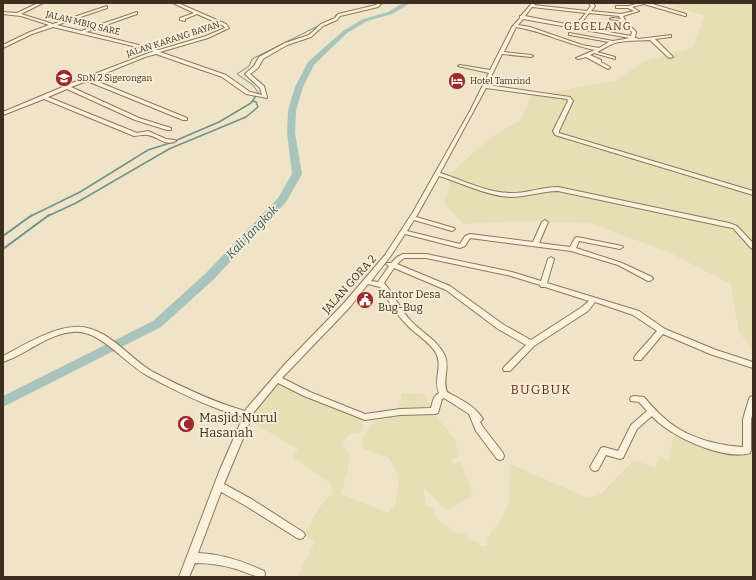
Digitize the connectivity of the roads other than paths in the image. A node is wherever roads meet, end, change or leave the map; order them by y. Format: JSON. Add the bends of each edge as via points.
{"nodes":[{"id":1,"x":41,"y":3,"type":"edge"},
{"id":2,"x":176,"y":3,"type":"edge"},
{"id":3,"x":380,"y":3,"type":"edge"},
{"id":4,"x":591,"y":3,"type":"edge"},
{"id":5,"x":624,"y":3,"type":"edge"},
{"id":6,"x":644,"y":3,"type":"edge"},
{"id":7,"x":532,"y":4,"type":"edge"},
{"id":8,"x":652,"y":4,"type":"edge"},
{"id":9,"x":629,"y":6,"type":"junction"},
{"id":10,"x":106,"y":7,"type":"dead end"},
{"id":11,"x":617,"y":7,"type":"dead end"},
{"id":12,"x":24,"y":10,"type":"junction"},
{"id":13,"x":5,"y":12,"type":"edge"},
{"id":14,"x":586,"y":12,"type":"junction"},
{"id":15,"x":136,"y":13,"type":"dead end"},
{"id":16,"x":197,"y":13,"type":"junction"},
{"id":17,"x":18,"y":14,"type":"junction"},
{"id":18,"x":621,"y":14,"type":"junction"},
{"id":19,"x":685,"y":15,"type":"dead end"},
{"id":20,"x":521,"y":17,"type":"junction"},
{"id":21,"x":612,"y":19,"type":"dead end"},
{"id":22,"x":184,"y":20,"type":"dead end"},
{"id":23,"x":623,"y":20,"type":"junction"},
{"id":24,"x":53,"y":25,"type":"junction"},
{"id":25,"x":515,"y":26,"type":"junction"},
{"id":26,"x":572,"y":26,"type":"junction"},
{"id":27,"x":83,"y":32,"type":"junction"},
{"id":28,"x":570,"y":34,"type":"dead end"},
{"id":29,"x":670,"y":36,"type":"dead end"},
{"id":30,"x":633,"y":37,"type":"junction"},
{"id":31,"x":651,"y":38,"type":"junction"},
{"id":32,"x":613,"y":42,"type":"junction"},
{"id":33,"x":3,"y":47,"type":"edge"},
{"id":34,"x":600,"y":49,"type":"junction"},
{"id":35,"x":157,"y":51,"type":"junction"},
{"id":36,"x":594,"y":52,"type":"junction"},
{"id":37,"x":500,"y":53,"type":"junction"},
{"id":38,"x":586,"y":55,"type":"junction"},
{"id":39,"x":531,"y":56,"type":"dead end"},
{"id":40,"x":671,"y":56,"type":"dead end"},
{"id":41,"x":578,"y":58,"type":"dead end"},
{"id":42,"x":613,"y":58,"type":"dead end"},
{"id":43,"x":460,"y":66,"type":"dead end"},
{"id":44,"x":608,"y":68,"type":"dead end"},
{"id":45,"x":491,"y":72,"type":"junction"},
{"id":46,"x":86,"y":79,"type":"junction"},
{"id":47,"x":485,"y":86,"type":"junction"},
{"id":48,"x":66,"y":87,"type":"junction"},
{"id":49,"x":44,"y":96,"type":"junction"},
{"id":50,"x":264,"y":97,"type":"junction"},
{"id":51,"x":259,"y":102,"type":"dead end"},
{"id":52,"x":3,"y":114,"type":"edge"},
{"id":53,"x":185,"y":119,"type":"dead end"},
{"id":54,"x":169,"y":129,"type":"dead end"},
{"id":55,"x":173,"y":141,"type":"dead end"},
{"id":56,"x":437,"y":174,"type":"junction"},
{"id":57,"x":753,"y":193,"type":"edge"},
{"id":58,"x":412,"y":218,"type":"junction"},
{"id":59,"x":545,"y":222,"type":"dead end"},
{"id":60,"x":452,"y":229,"type":"dead end"},
{"id":61,"x":404,"y":232,"type":"junction"},
{"id":62,"x":602,"y":244,"type":"junction"},
{"id":63,"x":535,"y":245,"type":"junction"},
{"id":64,"x":620,"y":247,"type":"dead end"},
{"id":65,"x":753,"y":247,"type":"edge"},
{"id":66,"x":572,"y":249,"type":"junction"},
{"id":67,"x":604,"y":258,"type":"junction"},
{"id":68,"x":552,"y":259,"type":"dead end"},
{"id":69,"x":383,"y":263,"type":"junction"},
{"id":70,"x":393,"y":265,"type":"junction"},
{"id":71,"x":650,"y":279,"type":"dead end"},
{"id":72,"x":367,"y":282,"type":"junction"},
{"id":73,"x":380,"y":284,"type":"junction"},
{"id":74,"x":543,"y":285,"type":"junction"},
{"id":75,"x":593,"y":300,"type":"junction"},
{"id":76,"x":662,"y":331,"type":"junction"},
{"id":77,"x":531,"y":344,"type":"junction"},
{"id":78,"x":3,"y":358,"type":"edge"},
{"id":79,"x":638,"y":358,"type":"dead end"},
{"id":80,"x":753,"y":365,"type":"edge"},
{"id":81,"x":507,"y":370,"type":"dead end"},
{"id":82,"x":278,"y":379,"type":"junction"},
{"id":83,"x":444,"y":394,"type":"junction"},
{"id":84,"x":634,"y":399,"type":"dead end"},
{"id":85,"x":753,"y":399,"type":"edge"},
{"id":86,"x":652,"y":411,"type":"junction"},
{"id":87,"x":472,"y":412,"type":"junction"},
{"id":88,"x":247,"y":415,"type":"junction"},
{"id":89,"x":480,"y":419,"type":"dead end"},
{"id":90,"x":500,"y":456,"type":"dead end"},
{"id":91,"x":595,"y":467,"type":"dead end"},
{"id":92,"x":218,"y":486,"type":"junction"},
{"id":93,"x":300,"y":535,"type":"dead end"},
{"id":94,"x":192,"y":558,"type":"junction"},
{"id":95,"x":260,"y":574,"type":"dead end"},
{"id":96,"x":184,"y":577,"type":"edge"}],
"edges":[{"from":1,"to":12,"type":"street"},
{"from":2,"to":16,"type":"street","name":"JALAN KARANG BAYAN"},
{"from":3,"to":50,"type":"street","via":[[377,6],[339,15],[320,26],[313,34],[286,44],[259,60],[256,67],[246,74],[262,87]]},
{"from":4,"to":14,"type":"street","via":[[593,6]]},
{"from":5,"to":9,"type":"street"},
{"from":6,"to":8,"type":"street"},
{"from":6,"to":9,"type":"street"},
{"from":7,"to":14,"type":"street"},
{"from":7,"to":20,"type":"street","name":"JALAN GORA 2"},
{"from":8,"to":19,"type":"street"},
{"from":9,"to":11,"type":"street"},
{"from":9,"to":18,"type":"street","via":[[637,11]]},
{"from":10,"to":24,"type":"street"},
{"from":12,"to":13,"type":"street"},
{"from":12,"to":17,"type":"street"},
{"from":13,"to":17,"type":"street","name":"JALAN MBIQ SARE"},
{"from":14,"to":18,"type":"street"},
{"from":14,"to":26,"type":"street","via":[[581,21]]},
{"from":15,"to":27,"type":"street"},
{"from":16,"to":22,"type":"street","via":[[181,19]]},
{"from":16,"to":35,"type":"street","name":"JALAN KARANG BAYAN","via":[[227,29]]},
{"from":17,"to":24,"type":"street","name":"JALAN MBIQ SARE"},
{"from":18,"to":23,"type":"street"},
{"from":20,"to":25,"type":"street","name":"JALAN GORA 2"},
{"from":20,"to":26,"type":"street"},
{"from":21,"to":23,"type":"street"},
{"from":23,"to":30,"type":"street","via":[[634,32]]},
{"from":24,"to":27,"type":"street","name":"JALAN MBIQ SARE"},
{"from":24,"to":33,"type":"street"},
{"from":25,"to":34,"type":"street","via":[[529,28],[578,46]]},
{"from":25,"to":37,"type":"street","name":"JALAN GORA 2"},
{"from":26,"to":30,"type":"street"},
{"from":27,"to":35,"type":"street","name":"JALAN MBIQ SARE"},
{"from":28,"to":32,"type":"street"},
{"from":29,"to":31,"type":"street"},
{"from":30,"to":31,"type":"street","via":[[639,40]]},
{"from":30,"to":32,"type":"street"},
{"from":31,"to":40,"type":"street"},
{"from":32,"to":34,"type":"street"},
{"from":34,"to":36,"type":"street"},
{"from":35,"to":46,"type":"street","name":"JALAN KARANG BAYAN"},
{"from":35,"to":50,"type":"street","name":"JALAN MBIQ SARE","via":[[224,76],[248,93]]},
{"from":36,"to":38,"type":"street"},
{"from":36,"to":42,"type":"street"},
{"from":37,"to":39,"type":"street"},
{"from":37,"to":45,"type":"street","name":"JALAN GORA 2"},
{"from":38,"to":41,"type":"street"},
{"from":38,"to":44,"type":"street"},
{"from":43,"to":45,"type":"street"},
{"from":45,"to":47,"type":"street","name":"JALAN GORA 2"},
{"from":46,"to":48,"type":"street","name":"JALAN KARANG BAYAN"},
{"from":46,"to":53,"type":"street"},
{"from":47,"to":56,"type":"street","name":"JALAN GORA 2"},
{"from":47,"to":57,"type":"street","via":[[568,98],[571,101],[556,131],[557,134]]},
{"from":48,"to":49,"type":"street","name":"JALAN KARANG BAYAN"},
{"from":48,"to":54,"type":"street","via":[[137,119]]},
{"from":49,"to":52,"type":"street","name":"JALAN KARANG BAYAN"},
{"from":49,"to":55,"type":"street","via":[[136,135],[148,133],[165,141]]},
{"from":50,"to":51,"type":"street"},
{"from":56,"to":58,"type":"street","name":"JALAN GORA 2"},
{"from":56,"to":65,"type":"street","via":[[507,195],[521,195],[544,189],[558,190],[728,225],[735,227]]},
{"from":58,"to":60,"type":"street"},
{"from":58,"to":61,"type":"street","name":"JALAN GORA 2"},
{"from":59,"to":63,"type":"street"},
{"from":61,"to":63,"type":"street","via":[[460,246],[469,236]]},
{"from":61,"to":69,"type":"street","name":"JALAN GORA 2"},
{"from":62,"to":64,"type":"street"},
{"from":62,"to":66,"type":"street","via":[[577,239]]},
{"from":62,"to":67,"type":"street"},
{"from":63,"to":66,"type":"street"},
{"from":66,"to":67,"type":"street"},
{"from":67,"to":71,"type":"street"},
{"from":68,"to":74,"type":"street"},
{"from":69,"to":70,"type":"street"},
{"from":69,"to":72,"type":"street","name":"JALAN GORA 2"},
{"from":70,"to":73,"type":"street"},
{"from":70,"to":74,"type":"street","via":[[403,256],[430,256],[512,274]]},
{"from":70,"to":77,"type":"street","via":[[448,288],[501,327]]},
{"from":72,"to":73,"type":"street"},
{"from":72,"to":82,"type":"street","name":"JALAN GORA 2"},
{"from":73,"to":83,"type":"street","via":[[407,320],[439,351],[444,361],[441,386]]},
{"from":74,"to":75,"type":"street"},
{"from":75,"to":76,"type":"street","via":[[636,313]]},
{"from":75,"to":77,"type":"street","via":[[585,309]]},
{"from":76,"to":79,"type":"street"},
{"from":76,"to":80,"type":"street"},
{"from":77,"to":81,"type":"street"},
{"from":78,"to":88,"type":"street","via":[[72,329],[91,332],[148,372]]},
{"from":82,"to":83,"type":"street","via":[[307,394],[365,417],[395,412],[436,411],[438,397]]},
{"from":82,"to":88,"type":"street","name":"JALAN GORA 2"},
{"from":83,"to":87,"type":"street"},
{"from":84,"to":86,"type":"street","via":[[641,399]]},
{"from":85,"to":86,"type":"street","via":[[747,419],[747,450],[744,451],[685,437],[663,424]]},
{"from":86,"to":91,"type":"street","via":[[634,427],[620,455],[604,451]]},
{"from":87,"to":89,"type":"street"},
{"from":87,"to":90,"type":"street","via":[[479,429]]},
{"from":88,"to":92,"type":"street","name":"JALAN GORA 2"},
{"from":92,"to":93,"type":"street"},
{"from":92,"to":94,"type":"street","name":"JALAN GORA 2"},
{"from":94,"to":95,"type":"street","via":[[234,564]]},
{"from":94,"to":96,"type":"street","name":"JALAN GORA 2"}]}
